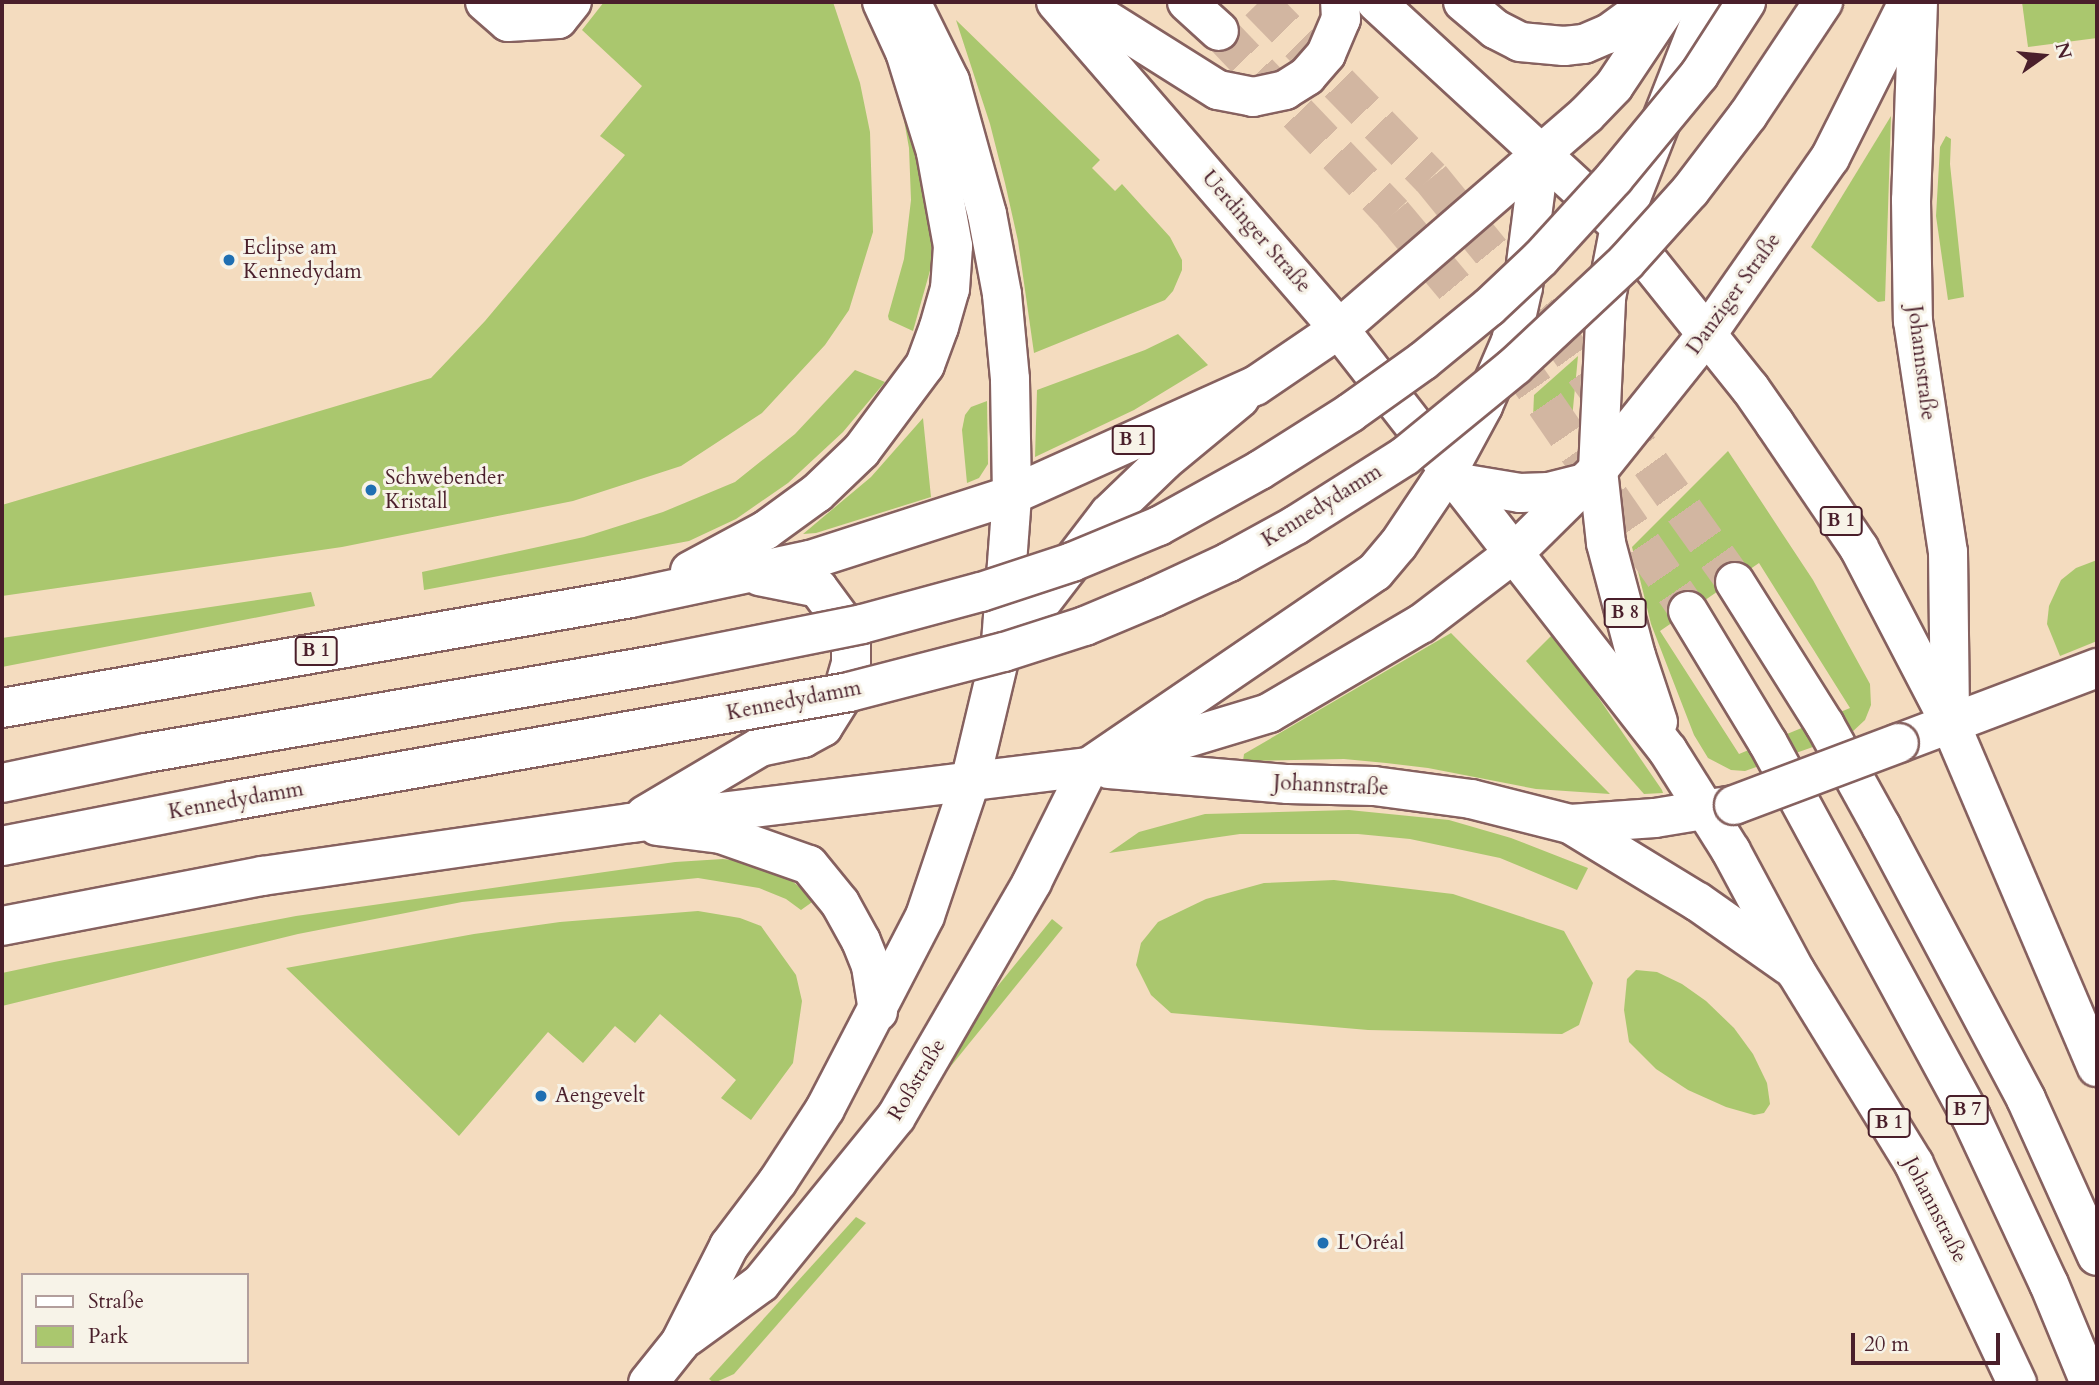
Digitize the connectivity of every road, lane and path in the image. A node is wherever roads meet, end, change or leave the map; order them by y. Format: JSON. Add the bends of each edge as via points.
{"nodes":[{"id":1,"x":485,"y":2,"type":"edge"},
{"id":2,"x":572,"y":2,"type":"edge"},
{"id":3,"x":883,"y":2,"type":"edge"},
{"id":4,"x":911,"y":2,"type":"edge"},
{"id":5,"x":1056,"y":2,"type":"edge"},
{"id":6,"x":1078,"y":2,"type":"edge"},
{"id":7,"x":1187,"y":2,"type":"edge"},
{"id":8,"x":1340,"y":2,"type":"edge"},
{"id":9,"x":1376,"y":2,"type":"edge"},
{"id":10,"x":1463,"y":2,"type":"edge"},
{"id":11,"x":1645,"y":2,"type":"edge"},
{"id":12,"x":1670,"y":2,"type":"edge"},
{"id":13,"x":1708,"y":2,"type":"edge"},
{"id":14,"x":1746,"y":2,"type":"edge"},
{"id":15,"x":1823,"y":2,"type":"edge"},
{"id":16,"x":1908,"y":2,"type":"edge"},
{"id":17,"x":1918,"y":2,"type":"edge"},
{"id":18,"x":1219,"y":31,"type":"tunnel mouth"},
{"id":19,"x":1539,"y":155,"type":"junction"},
{"id":20,"x":1620,"y":226,"type":"junction"},
{"id":21,"x":1339,"y":329,"type":"junction"},
{"id":22,"x":1707,"y":334,"type":"junction"},
{"id":23,"x":1255,"y":386,"type":"junction"},
{"id":24,"x":1455,"y":476,"type":"junction"},
{"id":25,"x":1590,"y":477,"type":"junction"},
{"id":26,"x":1012,"y":495,"type":"junction"},
{"id":27,"x":1513,"y":554,"type":"junction"},
{"id":28,"x":746,"y":573,"type":"junction"},
{"id":29,"x":1735,"y":582,"type":"tunnel mouth"},
{"id":30,"x":631,"y":598,"type":"junction"},
{"id":31,"x":1688,"y":611,"type":"tunnel mouth"},
{"id":32,"x":1000,"y":656,"type":"junction"},
{"id":33,"x":2097,"y":668,"type":"edge"},
{"id":34,"x":2,"y":708,"type":"edge"},
{"id":35,"x":1950,"y":723,"type":"junction"},
{"id":36,"x":1668,"y":751,"type":"junction"},
{"id":37,"x":1089,"y":767,"type":"junction"},
{"id":38,"x":2,"y":782,"type":"edge"},
{"id":39,"x":970,"y":782,"type":"junction"},
{"id":40,"x":1720,"y":808,"type":"junction"},
{"id":41,"x":631,"y":823,"type":"junction"},
{"id":42,"x":1570,"y":824,"type":"junction"},
{"id":43,"x":2,"y":846,"type":"edge"},
{"id":44,"x":2,"y":926,"type":"edge"},
{"id":45,"x":1796,"y":972,"type":"junction"},
{"id":46,"x":878,"y":1011,"type":"junction"},
{"id":47,"x":2097,"y":1067,"type":"edge"},
{"id":48,"x":2097,"y":1256,"type":"edge"},
{"id":49,"x":680,"y":1343,"type":"junction"},
{"id":50,"x":648,"y":1383,"type":"edge"},
{"id":51,"x":2017,"y":1383,"type":"edge"},
{"id":52,"x":2090,"y":1383,"type":"edge"}],
"edges":[{"from":1,"to":2,"type":"main road","via":[[508,22],[558,19]]},
{"from":3,"to":30,"type":"main road","via":[[905,52],[936,152],[953,246],[950,289],[925,365],[861,451],[817,494],[706,564]]},
{"from":4,"to":26,"type":"main road","via":[[950,81],[987,215],[1002,294],[1010,379]]},
{"from":5,"to":21,"type":"main road","name":"Uerdinger Straße"},
{"from":6,"to":8,"type":"main road","via":[[1218,90],[1253,97],[1284,90],[1307,76],[1326,54],[1341,19]]},
{"from":7,"to":18,"type":"main road"},
{"from":9,"to":19,"type":"main road"},
{"from":10,"to":11,"type":"main road","via":[[1495,29],[1520,42],[1564,46],[1608,34]]},
{"from":12,"to":19,"type":"main road","via":[[1614,86]]},
{"from":13,"to":20,"type":"main road","number":"B 8"},
{"from":14,"to":38,"type":"main road","bridge":true,"via":[[1699,75],[1622,169],[1541,258],[1489,306],[1350,413],[1159,526],[1072,562],[862,624]]},
{"from":15,"to":43,"type":"main road","name":"Kennedydamm","bridge":true,"via":[[1748,115],[1690,191],[1626,262],[1515,366],[1405,456],[1229,562],[1085,626],[849,692]]},
{"from":16,"to":22,"type":"main road","name":"Danziger Straße","via":[[1830,158]]},
{"from":17,"to":35,"type":"main road","name":"Johannstraße","via":[[1911,200],[1913,321],[1948,551]]},
{"from":19,"to":20,"type":"main road","name":"Johannstraße","number":"B 1"},
{"from":19,"to":21,"type":"main road","number":"B 1"},
{"from":19,"to":24,"type":"main road","via":[[1523,287],[1511,341]]},
{"from":20,"to":22,"type":"main road","name":"Johannstraße","number":"B 1"},
{"from":20,"to":25,"type":"main road","number":"B 8","via":[[1606,298]]},
{"from":21,"to":23,"type":"main road","number":"B 1"},
{"from":21,"to":24,"type":"main road","name":"Uerdinger Straße"},
{"from":22,"to":25,"type":"main road","name":"Danziger Straße"},
{"from":22,"to":35,"type":"main road","name":"Johannstraße","number":"B 1","via":[[1750,388],[1859,548]]},
{"from":23,"to":26,"type":"main road","number":"B 1"},
{"from":23,"to":32,"type":"main road","via":[[1164,461],[1110,514]]},
{"from":24,"to":25,"type":"main road","via":[[1520,493],[1549,492]]},
{"from":24,"to":27,"type":"main road","name":"Johannstraße"},
{"from":24,"to":37,"type":"main road","via":[[1375,572]]},
{"from":25,"to":27,"type":"main road","name":"Danziger Straße"},
{"from":25,"to":36,"type":"main road","name":"Johannstraße","number":"B 8","via":[[1636,656]]},
{"from":26,"to":28,"type":"main road","number":"B 1","via":[[891,537]]},
{"from":26,"to":32,"type":"main road","name":"Roßstraße"},
{"from":27,"to":36,"type":"main road","name":"Johannstraße"},
{"from":27,"to":37,"type":"main road","via":[[1421,624],[1269,713]]},
{"from":28,"to":30,"type":"main road","number":"B 1"},
{"from":28,"to":41,"type":"main road","via":[[818,589],[843,622],[851,643],[852,663],[841,698],[823,727],[803,738],[760,747]]},
{"from":29,"to":48,"type":"main road","number":"B 7","via":[[1825,725],[1881,826],[2026,1099]]},
{"from":30,"to":34,"type":"main road","number":"B 1"},
{"from":31,"to":52,"type":"main road","number":"B 7","via":[[1768,743],[1971,1117]]},
{"from":32,"to":39,"type":"main road","name":"Roßstraße"},
{"from":33,"to":35,"type":"main road","name":"Johannstraße"},
{"from":35,"to":40,"type":"main road","name":"Johannstraße","bridge":true},
{"from":35,"to":47,"type":"main road","name":"Johannstraße","number":"B 1"},
{"from":36,"to":40,"type":"main road","name":"Johannstraße"},
{"from":37,"to":39,"type":"main road","number":"B 1"},
{"from":37,"to":42,"type":"main road","name":"Johannstraße","number":"B 1","via":[[1288,784],[1374,786],[1471,799]]},
{"from":37,"to":49,"type":"main road","name":"Roßstraße","via":[[1032,883],[896,1117],[761,1283]]},
{"from":39,"to":41,"type":"main road","number":"B 1"},
{"from":39,"to":46,"type":"main road","name":"Roßstraße","via":[[925,916]]},
{"from":40,"to":42,"type":"main road","name":"Johannstraße"},
{"from":40,"to":45,"type":"main road","name":"Johannstraße","via":[[1731,851]]},
{"from":41,"to":44,"type":"main road","number":"B 1","via":[[262,876]]},
{"from":41,"to":46,"type":"main road","via":[[721,834],[809,865],[840,903],[861,941],[872,966]]},
{"from":42,"to":45,"type":"main road","name":"Johannstraße","number":"B 1","via":[[1698,902]]},
{"from":45,"to":51,"type":"main road","name":"Johannstraße","number":"B 1","via":[[1914,1164]]},
{"from":46,"to":49,"type":"main road","name":"Roßstraße","via":[[825,1109],[729,1246]]},
{"from":49,"to":50,"type":"main road","name":"Roßstraße"}]}
